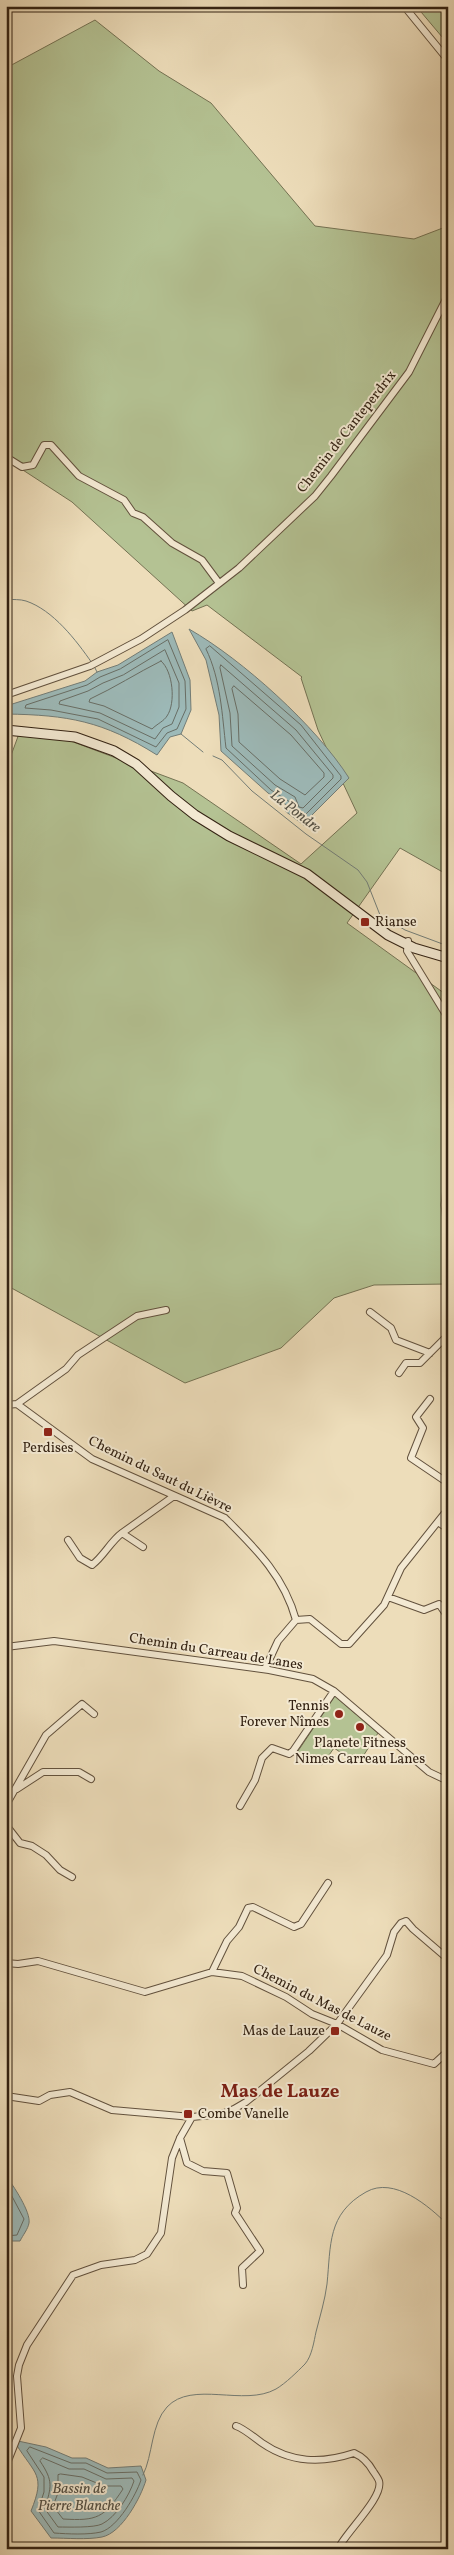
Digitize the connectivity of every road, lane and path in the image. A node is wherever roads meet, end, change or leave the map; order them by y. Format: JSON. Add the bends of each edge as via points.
{"nodes":[{"id":1,"x":404,"y":6,"type":"edge"},
{"id":2,"x":448,"y":60,"type":"edge"},
{"id":3,"x":448,"y":294,"type":"edge"},
{"id":4,"x":6,"y":457,"type":"edge"},
{"id":5,"x":219,"y":583,"type":"junction"},
{"id":6,"x":6,"y":695,"type":"edge"},
{"id":7,"x":6,"y":730,"type":"edge"},
{"id":8,"x":411,"y":944,"type":"junction"},
{"id":9,"x":446,"y":957,"type":"edge"},
{"id":10,"x":448,"y":1018,"type":"edge"},
{"id":11,"x":166,"y":1310,"type":"dead end"},
{"id":12,"x":370,"y":1312,"type":"dead end"},
{"id":13,"x":448,"y":1335,"type":"edge"},
{"id":14,"x":430,"y":1353,"type":"junction"},
{"id":15,"x":399,"y":1372,"type":"dead end"},
{"id":16,"x":430,"y":1398,"type":"dead end"},
{"id":17,"x":16,"y":1404,"type":"junction"},
{"id":18,"x":6,"y":1405,"type":"edge"},
{"id":19,"x":448,"y":1483,"type":"edge"},
{"id":20,"x":174,"y":1496,"type":"junction"},
{"id":21,"x":448,"y":1509,"type":"edge"},
{"id":22,"x":438,"y":1522,"type":"junction"},
{"id":23,"x":448,"y":1529,"type":"edge"},
{"id":24,"x":122,"y":1533,"type":"junction"},
{"id":25,"x":68,"y":1540,"type":"dead end"},
{"id":26,"x":143,"y":1547,"type":"dead end"},
{"id":27,"x":388,"y":1597,"type":"junction"},
{"id":28,"x":448,"y":1617,"type":"edge"},
{"id":29,"x":296,"y":1620,"type":"junction"},
{"id":30,"x":6,"y":1647,"type":"edge"},
{"id":31,"x":265,"y":1670,"type":"junction"},
{"id":32,"x":334,"y":1691,"type":"junction"},
{"id":33,"x":94,"y":1714,"type":"dead end"},
{"id":34,"x":91,"y":1779,"type":"dead end"},
{"id":35,"x":448,"y":1781,"type":"edge"},
{"id":36,"x":15,"y":1790,"type":"junction"},
{"id":37,"x":6,"y":1805,"type":"edge"},
{"id":38,"x":240,"y":1806,"type":"dead end"},
{"id":39,"x":6,"y":1825,"type":"edge"},
{"id":40,"x":72,"y":1877,"type":"dead end"},
{"id":41,"x":328,"y":1883,"type":"dead end"},
{"id":42,"x":448,"y":1959,"type":"edge"},
{"id":43,"x":6,"y":1963,"type":"edge"},
{"id":44,"x":212,"y":1972,"type":"junction"},
{"id":45,"x":337,"y":2024,"type":"junction"},
{"id":46,"x":448,"y":2051,"type":"edge"},
{"id":47,"x":6,"y":2096,"type":"edge"},
{"id":48,"x":192,"y":2117,"type":"junction"},
{"id":49,"x":180,"y":2138,"type":"junction"},
{"id":50,"x":243,"y":2286,"type":"dead end"},
{"id":51,"x":236,"y":2426,"type":"dead end"},
{"id":52,"x":6,"y":2466,"type":"edge"},
{"id":53,"x":338,"y":2549,"type":"edge"}],
"edges":[{"from":1,"to":2,"type":"street"},
{"from":3,"to":5,"type":"street","name":"Chemin de Canteperdrix","via":[[409,372],[331,476],[289,522]]},
{"from":4,"to":5,"type":"street","via":[[22,466],[33,466],[44,445],[51,445],[79,476],[124,500],[134,513],[172,543],[202,560]]},
{"from":5,"to":6,"type":"street","name":"Chemin de Canteperdrix","via":[[163,626],[92,665]]},
{"from":7,"to":8,"type":"main road","via":[[75,737],[114,751],[136,764],[195,814],[229,836],[302,871],[379,928]]},
{"from":8,"to":9,"type":"main road"},
{"from":8,"to":10,"type":"street","via":[[407,951]]},
{"from":11,"to":17,"type":"street","via":[[137,1316],[78,1355],[66,1369]]},
{"from":12,"to":14,"type":"street","via":[[391,1328],[396,1340]]},
{"from":13,"to":14,"type":"street"},
{"from":14,"to":15,"type":"street","via":[[418,1364],[406,1363]]},
{"from":16,"to":19,"type":"street","via":[[416,1417],[424,1428],[411,1458]]},
{"from":17,"to":18,"type":"street"},
{"from":17,"to":20,"type":"street","name":"Chemin du Saut du Lièvre","via":[[92,1459]]},
{"from":20,"to":24,"type":"street"},
{"from":20,"to":29,"type":"street","name":"Chemin du Saut du Lièvre","via":[[225,1518],[234,1527],[277,1574],[291,1600]]},
{"from":21,"to":22,"type":"street"},
{"from":22,"to":23,"type":"street"},
{"from":22,"to":27,"type":"street","via":[[401,1568]]},
{"from":24,"to":25,"type":"street","via":[[92,1565],[80,1558]]},
{"from":24,"to":26,"type":"street"},
{"from":27,"to":28,"type":"street","via":[[424,1610],[439,1604]]},
{"from":27,"to":29,"type":"street","via":[[374,1619],[345,1646],[310,1619]]},
{"from":29,"to":31,"type":"street","via":[[278,1641]]},
{"from":30,"to":31,"type":"street","name":"Chemin du Carreau de Lanes","via":[[54,1641]]},
{"from":31,"to":32,"type":"street","name":"Chemin du Carreau de Lanes","via":[[313,1679]]},
{"from":32,"to":35,"type":"street","name":"Chemin du Carreau de Lanes","via":[[429,1772]]},
{"from":32,"to":38,"type":"street","via":[[293,1751],[289,1754],[272,1748],[266,1752]]},
{"from":33,"to":36,"type":"street","via":[[82,1704],[46,1735]]},
{"from":34,"to":36,"type":"street","via":[[78,1772],[44,1772]]},
{"from":36,"to":37,"type":"street"},
{"from":39,"to":40,"type":"street","via":[[20,1843],[46,1855]]},
{"from":41,"to":44,"type":"street","via":[[301,1924],[294,1927],[253,1907],[248,1908]]},
{"from":42,"to":45,"type":"street","via":[[406,1921],[401,1923],[394,1932],[387,1955]]},
{"from":43,"to":44,"type":"street","name":"Chemin du Mas de Lauze","via":[[38,1961],[145,1992]]},
{"from":44,"to":45,"type":"street","name":"Chemin du Mas de Lauze","via":[[242,1976]]},
{"from":45,"to":46,"type":"street","name":"Chemin du Mas de Lauze","via":[[382,2050],[428,2064],[438,2063]]},
{"from":45,"to":48,"type":"street","via":[[246,2102],[222,2114]]},
{"from":47,"to":48,"type":"street","via":[[39,2101],[50,2095],[70,2092],[112,2110]]},
{"from":48,"to":49,"type":"street"},
{"from":49,"to":50,"type":"street","via":[[187,2164],[203,2171],[227,2173],[237,2208],[235,2213],[260,2251],[242,2268]]},
{"from":49,"to":52,"type":"street","via":[[172,2158],[162,2233],[147,2254],[136,2260],[101,2265],[73,2275],[27,2345],[17,2376],[20,2428]]},
{"from":51,"to":53,"type":"street","via":[[276,2453],[295,2459],[317,2461],[354,2453],[364,2457],[380,2482],[379,2487],[364,2516],[345,2534]]}]}
